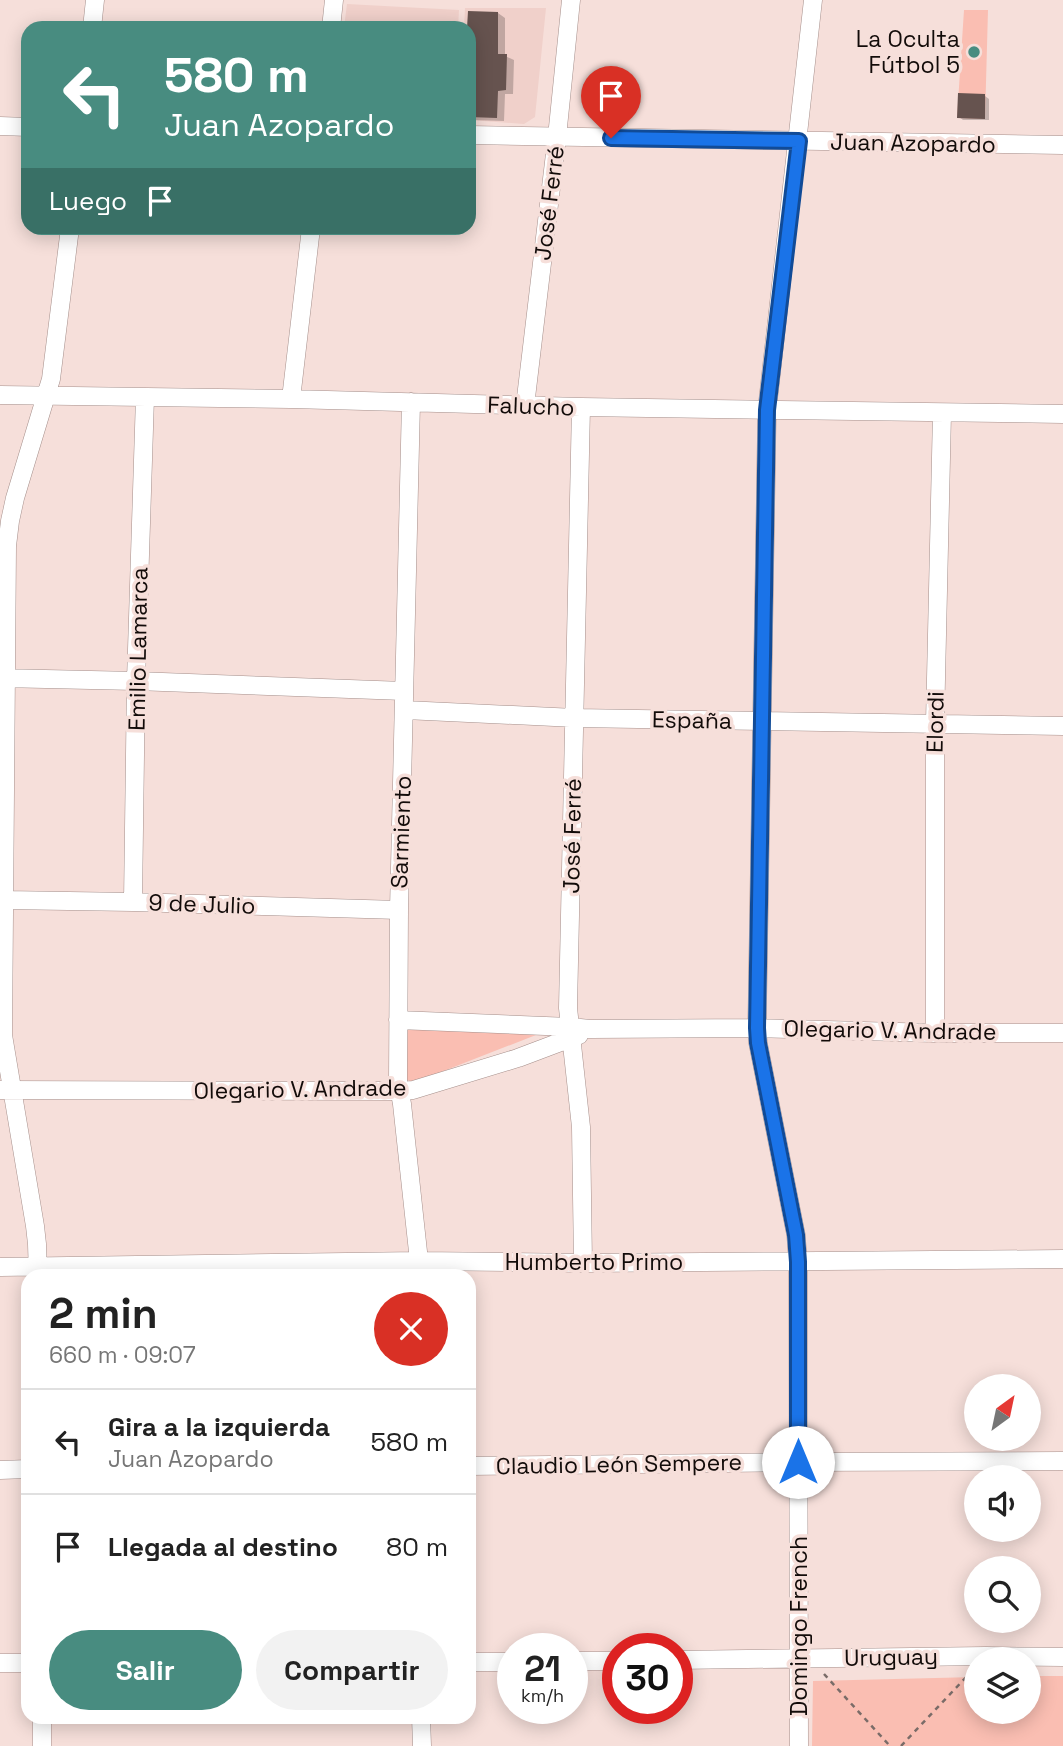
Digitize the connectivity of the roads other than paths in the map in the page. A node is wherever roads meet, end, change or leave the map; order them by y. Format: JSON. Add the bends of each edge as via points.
{"nodes":[{"id":1,"x":95,"y":0,"type":"edge"},
{"id":2,"x":334,"y":0,"type":"edge"},
{"id":3,"x":571,"y":0,"type":"edge"},
{"id":4,"x":813,"y":0,"type":"edge"},
{"id":5,"x":93,"y":21,"type":"edge"},
{"id":6,"x":332,"y":21,"type":"edge"},
{"id":7,"x":0,"y":126,"type":"edge"},
{"id":8,"x":21,"y":127,"type":"edge"},
{"id":9,"x":476,"y":135,"type":"edge"},
{"id":10,"x":557,"y":136,"type":"junction"},
{"id":11,"x":799,"y":141,"type":"junction"},
{"id":12,"x":1063,"y":145,"type":"edge"},
{"id":13,"x":69,"y":235,"type":"edge"},
{"id":14,"x":310,"y":235,"type":"edge"},
{"id":15,"x":0,"y":395,"type":"edge"},
{"id":16,"x":46,"y":395,"type":"junction"},
{"id":17,"x":145,"y":397,"type":"junction"},
{"id":18,"x":291,"y":399,"type":"junction"},
{"id":19,"x":411,"y":402,"type":"junction"},
{"id":20,"x":525,"y":406,"type":"junction"},
{"id":21,"x":581,"y":407,"type":"junction"},
{"id":22,"x":767,"y":410,"type":"junction"},
{"id":23,"x":942,"y":412,"type":"junction"},
{"id":24,"x":1063,"y":414,"type":"edge"},
{"id":25,"x":3,"y":678,"type":"edge"},
{"id":26,"x":136,"y":681,"type":"junction"},
{"id":27,"x":404,"y":691,"type":"junction"},
{"id":28,"x":405,"y":710,"type":"junction"},
{"id":29,"x":575,"y":718,"type":"junction"},
{"id":30,"x":761,"y":721,"type":"junction"},
{"id":31,"x":935,"y":723,"type":"junction"},
{"id":32,"x":1063,"y":726,"type":"edge"},
{"id":33,"x":4,"y":900,"type":"junction"},
{"id":34,"x":133,"y":902,"type":"junction"},
{"id":35,"x":399,"y":911,"type":"junction"},
{"id":36,"x":398,"y":1020,"type":"junction"},
{"id":37,"x":757,"y":1028,"type":"junction"},
{"id":38,"x":935,"y":1032,"type":"junction"},
{"id":39,"x":570,"y":1033,"type":"junction"},
{"id":40,"x":1063,"y":1033,"type":"edge"},
{"id":41,"x":6,"y":1090,"type":"edge"},
{"id":42,"x":399,"y":1091,"type":"junction"},
{"id":43,"x":1063,"y":1259,"type":"edge"},
{"id":44,"x":798,"y":1262,"type":"junction"},
{"id":45,"x":583,"y":1263,"type":"junction"},
{"id":46,"x":0,"y":1267,"type":"edge"},
{"id":47,"x":419,"y":1268,"type":"edge"},
{"id":48,"x":21,"y":1269,"type":"edge"},
{"id":49,"x":38,"y":1269,"type":"edge"},
{"id":50,"x":292,"y":1269,"type":"edge"},
{"id":51,"x":1063,"y":1461,"type":"edge"},
{"id":52,"x":798,"y":1462,"type":"junction"},
{"id":53,"x":476,"y":1466,"type":"edge"},
{"id":54,"x":21,"y":1469,"type":"edge"},
{"id":55,"x":0,"y":1470,"type":"edge"},
{"id":56,"x":1063,"y":1657,"type":"edge"},
{"id":57,"x":804,"y":1659,"type":"junction"},
{"id":58,"x":693,"y":1660,"type":"edge"},
{"id":59,"x":476,"y":1662,"type":"edge"},
{"id":60,"x":497,"y":1662,"type":"edge"},
{"id":61,"x":0,"y":1663,"type":"edge"},
{"id":62,"x":21,"y":1663,"type":"edge"},
{"id":63,"x":42,"y":1724,"type":"edge"},
{"id":64,"x":421,"y":1724,"type":"edge"},
{"id":65,"x":42,"y":1746,"type":"edge"},
{"id":66,"x":422,"y":1746,"type":"edge"},
{"id":67,"x":799,"y":1746,"type":"edge"}],
"edges":[{"from":1,"to":5,"type":"street"},
{"from":2,"to":6,"type":"street"},
{"from":3,"to":10,"type":"street","name":"José Ferré"},
{"from":4,"to":11,"type":"street","name":"Domingo French"},
{"from":7,"to":8,"type":"street"},
{"from":9,"to":10,"type":"street","name":"Juan Azopardo"},
{"from":10,"to":11,"type":"street","name":"Juan Azopardo"},
{"from":10,"to":20,"type":"street","name":"José Ferré"},
{"from":11,"to":12,"type":"street","name":"Juan Azopardo"},
{"from":11,"to":22,"type":"street","name":"Domingo French"},
{"from":13,"to":16,"type":"street","via":[[55,360]]},
{"from":14,"to":18,"type":"street"},
{"from":15,"to":16,"type":"street","name":"Falucho"},
{"from":16,"to":17,"type":"street","name":"Falucho"},
{"from":16,"to":25,"type":"street","via":[[10,521]]},
{"from":17,"to":18,"type":"street","name":"Falucho"},
{"from":17,"to":26,"type":"street","name":"Emilio Lamarca"},
{"from":18,"to":19,"type":"street","name":"Falucho"},
{"from":19,"to":20,"type":"street","name":"Falucho"},
{"from":19,"to":27,"type":"street","name":"Sarmiento"},
{"from":20,"to":21,"type":"street","name":"Falucho"},
{"from":21,"to":22,"type":"street","name":"Falucho"},
{"from":21,"to":29,"type":"street","name":"José Ferré"},
{"from":22,"to":23,"type":"street","name":"Falucho"},
{"from":22,"to":30,"type":"street","name":"Domingo French"},
{"from":23,"to":24,"type":"street","name":"Falucho"},
{"from":23,"to":31,"type":"street","name":"Elordi"},
{"from":25,"to":26,"type":"street"},
{"from":25,"to":33,"type":"street"},
{"from":26,"to":27,"type":"street"},
{"from":26,"to":34,"type":"street","name":"Emilio Lamarca"},
{"from":27,"to":28,"type":"street","name":"Sarmiento"},
{"from":28,"to":29,"type":"street","name":"España"},
{"from":28,"to":35,"type":"street","name":"Sarmiento"},
{"from":29,"to":30,"type":"street","name":"España"},
{"from":29,"to":39,"type":"street","name":"José Ferré"},
{"from":30,"to":31,"type":"street","name":"España"},
{"from":30,"to":37,"type":"street","name":"Domingo French"},
{"from":31,"to":32,"type":"street","name":"España"},
{"from":31,"to":38,"type":"street","name":"Elordi"},
{"from":33,"to":34,"type":"street","name":"9 de Julio"},
{"from":33,"to":41,"type":"street"},
{"from":34,"to":35,"type":"street","name":"9 de Julio"},
{"from":35,"to":36,"type":"street","name":"Sarmiento"},
{"from":36,"to":39,"type":"street","name":"Olegario V. Andrade"},
{"from":36,"to":42,"type":"street","name":"Sarmiento"},
{"from":37,"to":38,"type":"street","name":"Olegario V. Andrade"},
{"from":37,"to":39,"type":"street","name":"Olegario V. Andrade"},
{"from":37,"to":44,"type":"street","name":"Domingo French"},
{"from":38,"to":40,"type":"street","name":"Olegario V. Andrade"},
{"from":39,"to":42,"type":"street","name":"Olegario V. Andrade","via":[[505,1062]]},
{"from":39,"to":45,"type":"street","name":"José Ferré","via":[[580,1127]]},
{"from":41,"to":42,"type":"street","name":"Olegario V. Andrade"},
{"from":41,"to":49,"type":"street","via":[[35,1226]]},
{"from":42,"to":47,"type":"street","name":"Sarmiento"},
{"from":43,"to":44,"type":"street","name":"Humberto Primo"},
{"from":44,"to":45,"type":"street","name":"Humberto Primo"},
{"from":44,"to":52,"type":"street","name":"Domingo French"},
{"from":45,"to":47,"type":"street","name":"Humberto Primo"},
{"from":46,"to":48,"type":"street","name":"Humberto Primo"},
{"from":47,"to":50,"type":"street","name":"Humberto Primo"},
{"from":51,"to":52,"type":"street","name":"Claudio León Sempere"},
{"from":52,"to":53,"type":"street","name":"Claudio León Sempere"},
{"from":52,"to":57,"type":"street","name":"Domingo French"},
{"from":54,"to":55,"type":"street"},
{"from":56,"to":57,"type":"street","name":"Uruguay"},
{"from":57,"to":58,"type":"street","name":"Uruguay"},
{"from":57,"to":67,"type":"street","name":"Domingo French"},
{"from":59,"to":60,"type":"street"},
{"from":61,"to":62,"type":"street"},
{"from":63,"to":65,"type":"street"},
{"from":64,"to":66,"type":"street"}]}
